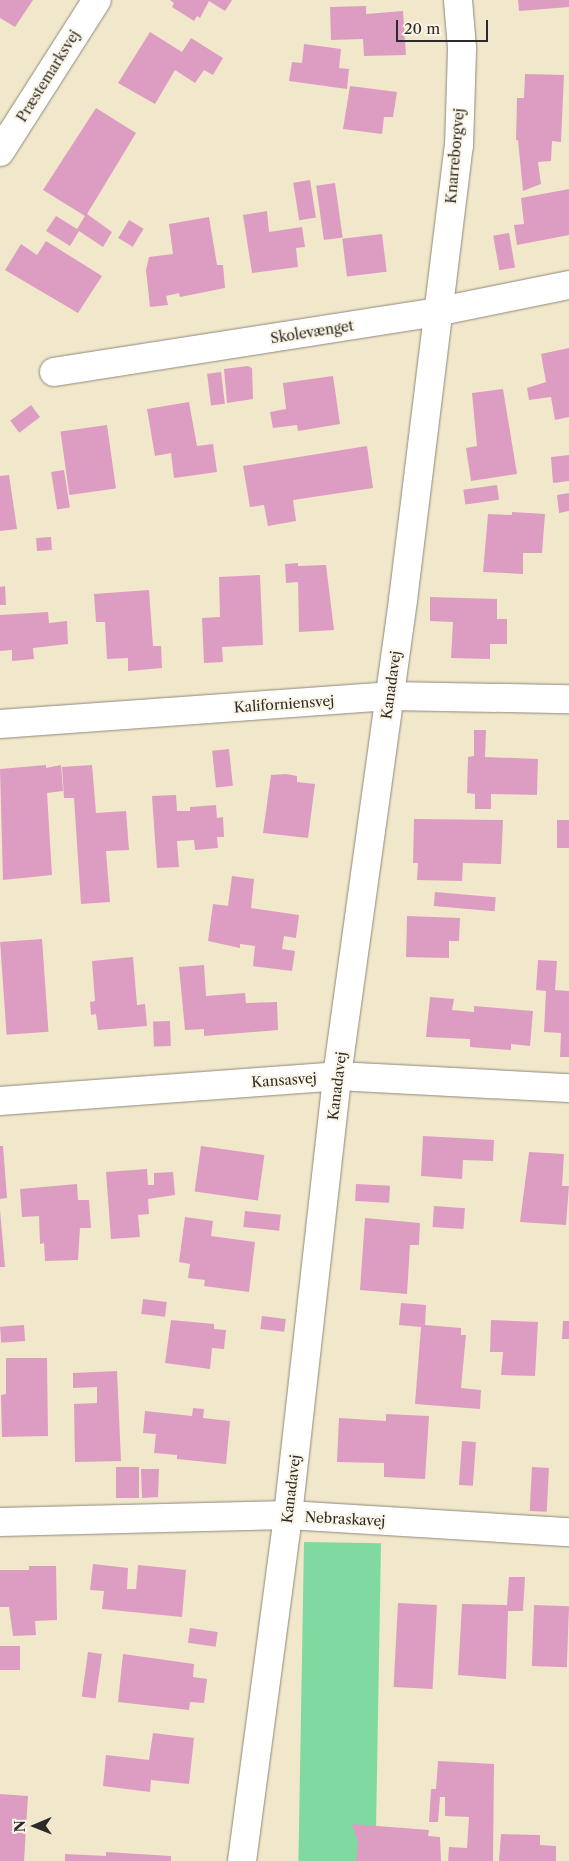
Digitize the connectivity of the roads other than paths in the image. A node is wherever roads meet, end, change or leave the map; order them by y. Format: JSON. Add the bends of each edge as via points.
{"nodes":[{"id":1,"x":96,"y":0,"type":"edge"},
{"id":2,"x":458,"y":0,"type":"edge"},
{"id":3,"x":0,"y":152,"type":"edge"},
{"id":4,"x":569,"y":285,"type":"edge"},
{"id":5,"x":436,"y":312,"type":"junction"},
{"id":6,"x":54,"y":372,"type":"dead end"},
{"id":7,"x":390,"y":696,"type":"junction"},
{"id":8,"x":569,"y":699,"type":"edge"},
{"id":9,"x":0,"y":724,"type":"edge"},
{"id":10,"x":337,"y":1076,"type":"junction"},
{"id":11,"x":569,"y":1088,"type":"edge"},
{"id":12,"x":0,"y":1101,"type":"edge"},
{"id":13,"x":288,"y":1515,"type":"junction"},
{"id":14,"x":0,"y":1522,"type":"edge"},
{"id":15,"x":569,"y":1532,"type":"edge"},
{"id":16,"x":242,"y":1861,"type":"edge"}],
"edges":[{"from":1,"to":3,"type":"street","name":"Præstemarksvej"},
{"from":2,"to":5,"type":"street","name":"Knarreborgvej","via":[[462,48],[459,146]]},
{"from":4,"to":5,"type":"street","name":"Skolevænget"},
{"from":5,"to":6,"type":"street","name":"Skolevænget"},
{"from":5,"to":7,"type":"street","name":"Kanadavej"},
{"from":7,"to":8,"type":"street","name":"Kaliforniensvej"},
{"from":7,"to":9,"type":"street","name":"Kaliforniensvej"},
{"from":7,"to":10,"type":"street","name":"Kanadavej"},
{"from":10,"to":11,"type":"street","name":"Kansasvej"},
{"from":10,"to":12,"type":"street","name":"Kansasvej"},
{"from":10,"to":13,"type":"street","name":"Kanadavej"},
{"from":13,"to":14,"type":"street","name":"Nebraskavej"},
{"from":13,"to":15,"type":"street","name":"Nebraskavej"},
{"from":13,"to":16,"type":"street","name":"Kanadavej"}]}
